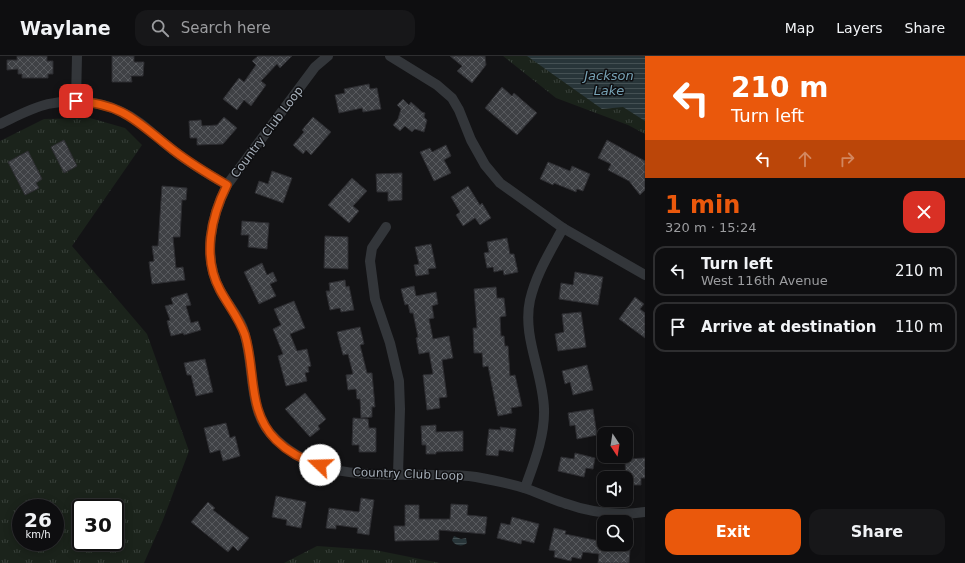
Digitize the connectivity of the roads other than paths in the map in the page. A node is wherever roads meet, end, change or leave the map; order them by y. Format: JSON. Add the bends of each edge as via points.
{"nodes":[{"id":1,"x":77,"y":56,"type":"edge"},
{"id":2,"x":328,"y":56,"type":"edge"},
{"id":3,"x":390,"y":56,"type":"edge"},
{"id":4,"x":76,"y":101,"type":"junction"},
{"id":5,"x":0,"y":124,"type":"edge"},
{"id":6,"x":227,"y":185,"type":"junction"},
{"id":7,"x":386,"y":227,"type":"dead end"},
{"id":8,"x":563,"y":228,"type":"junction"},
{"id":9,"x":645,"y":275,"type":"edge"},
{"id":10,"x":398,"y":474,"type":"junction"},
{"id":11,"x":525,"y":488,"type":"junction"},
{"id":12,"x":645,"y":512,"type":"edge"}],
"edges":[{"from":1,"to":4,"type":"street"},
{"from":2,"to":6,"type":"street","name":"Country Club Loop","via":[[315,67]]},
{"from":3,"to":8,"type":"street","via":[[438,85],[452,98],[471,140],[495,178]]},
{"from":4,"to":5,"type":"street","via":[[38,107]]},
{"from":4,"to":6,"type":"street","via":[[94,102],[132,117],[187,161]]},
{"from":6,"to":10,"type":"street","name":"Country Club Loop","via":[[212,223],[211,264],[216,282],[245,335],[256,405],[262,423],[283,447],[309,462],[349,472]]},
{"from":7,"to":10,"type":"street","via":[[372,248],[370,261],[375,299],[390,343],[399,381]]},
{"from":8,"to":9,"type":"street"},
{"from":8,"to":11,"type":"street","via":[[535,281],[530,301],[529,332],[543,394],[544,419],[541,441]]},
{"from":10,"to":11,"type":"street","name":"Country Club Loop","via":[[474,476]]},
{"from":11,"to":12,"type":"street","name":"Country Club Loop","via":[[565,504],[601,512]]}]}
